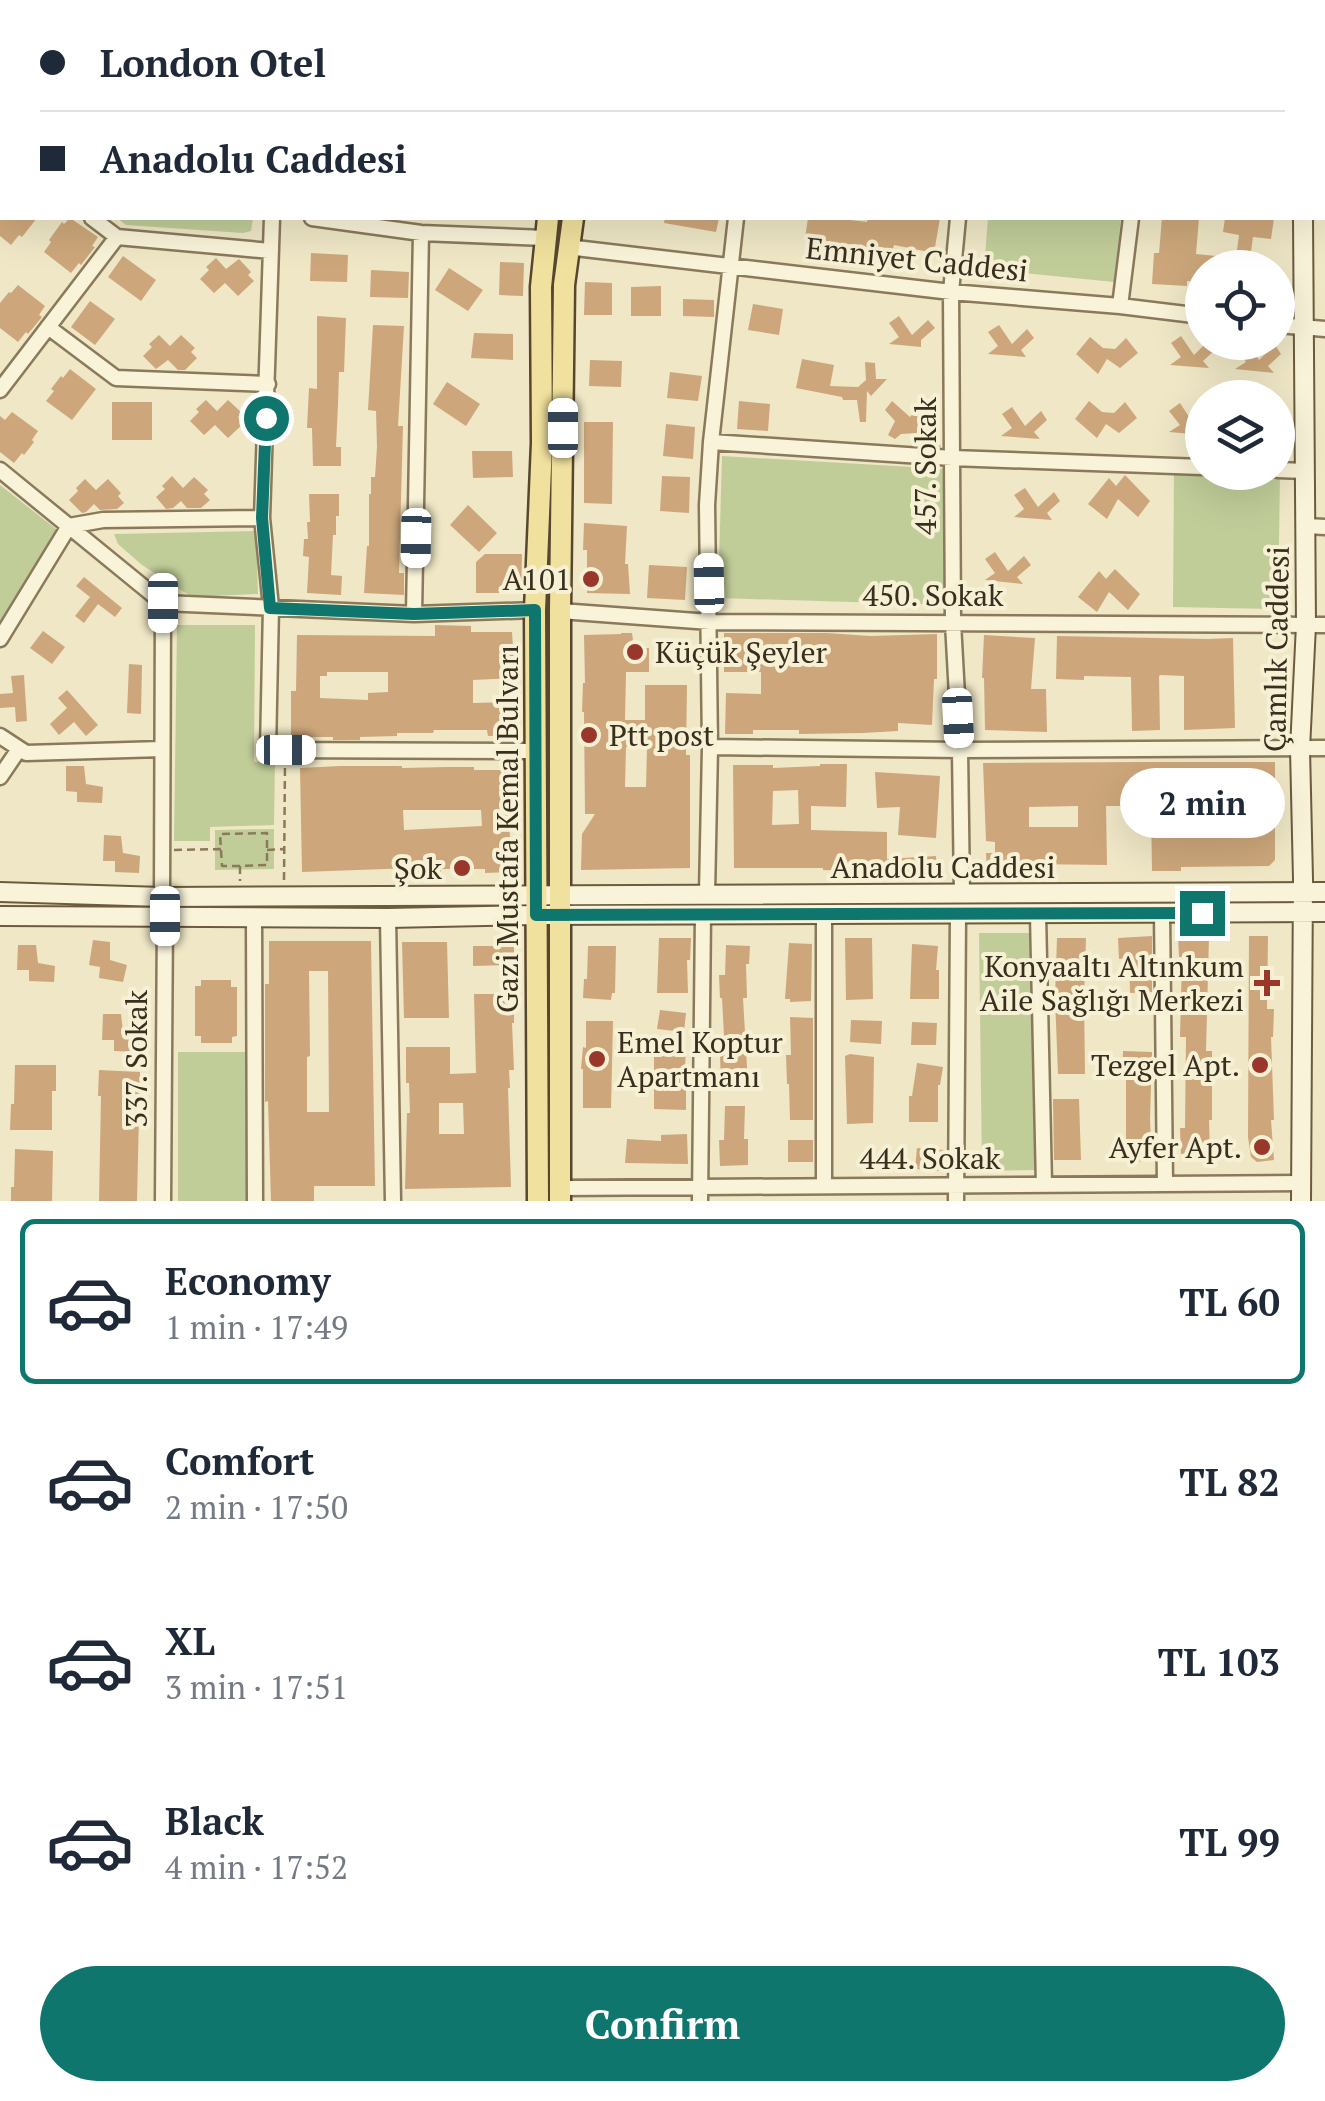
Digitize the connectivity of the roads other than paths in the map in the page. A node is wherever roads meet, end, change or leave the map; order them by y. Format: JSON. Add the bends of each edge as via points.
{"nodes":[{"id":1,"x":95,"y":220,"type":"edge"},
{"id":2,"x":272,"y":220,"type":"edge"},
{"id":3,"x":342,"y":220,"type":"edge"},
{"id":4,"x":572,"y":220,"type":"edge"},
{"id":5,"x":736,"y":220,"type":"edge"},
{"id":6,"x":958,"y":220,"type":"edge"},
{"id":7,"x":1131,"y":220,"type":"edge"},
{"id":8,"x":1302,"y":220,"type":"edge"},
{"id":9,"x":371,"y":222,"type":"edge"},
{"id":10,"x":546,"y":228,"type":"edge"},
{"id":11,"x":421,"y":233,"type":"junction"},
{"id":12,"x":118,"y":236,"type":"junction"},
{"id":13,"x":567,"y":246,"type":"junction"},
{"id":14,"x":271,"y":251,"type":"junction"},
{"id":15,"x":730,"y":266,"type":"junction"},
{"id":16,"x":951,"y":292,"type":"junction"},
{"id":17,"x":1120,"y":306,"type":"junction"},
{"id":18,"x":1185,"y":314,"type":"edge"},
{"id":19,"x":48,"y":327,"type":"junction"},
{"id":20,"x":1295,"y":327,"type":"edge"},
{"id":21,"x":1303,"y":328,"type":"junction"},
{"id":22,"x":1325,"y":329,"type":"edge"},
{"id":23,"x":268,"y":384,"type":"junction"},
{"id":24,"x":0,"y":390,"type":"edge"},
{"id":25,"x":711,"y":442,"type":"junction"},
{"id":26,"x":952,"y":458,"type":"junction"},
{"id":27,"x":1185,"y":466,"type":"edge"},
{"id":28,"x":0,"y":470,"type":"edge"},
{"id":29,"x":1295,"y":471,"type":"edge"},
{"id":30,"x":1305,"y":471,"type":"junction"},
{"id":31,"x":262,"y":518,"type":"junction"},
{"id":32,"x":69,"y":526,"type":"junction"},
{"id":33,"x":1316,"y":526,"type":"edge"},
{"id":34,"x":163,"y":603,"type":"junction"},
{"id":35,"x":270,"y":608,"type":"junction"},
{"id":36,"x":535,"y":610,"type":"junction"},
{"id":37,"x":560,"y":611,"type":"junction"},
{"id":38,"x":414,"y":614,"type":"junction"},
{"id":39,"x":710,"y":622,"type":"junction"},
{"id":40,"x":953,"y":623,"type":"junction"},
{"id":41,"x":1316,"y":625,"type":"edge"},
{"id":42,"x":0,"y":639,"type":"edge"},
{"id":43,"x":0,"y":736,"type":"edge"},
{"id":44,"x":710,"y":747,"type":"junction"},
{"id":45,"x":1325,"y":748,"type":"edge"},
{"id":46,"x":19,"y":749,"type":"junction"},
{"id":47,"x":1300,"y":749,"type":"junction"},
{"id":48,"x":162,"y":750,"type":"junction"},
{"id":49,"x":536,"y":750,"type":"junction"},
{"id":50,"x":960,"y":750,"type":"junction"},
{"id":51,"x":0,"y":777,"type":"edge"},
{"id":52,"x":2,"y":892,"type":"edge"},
{"id":53,"x":1325,"y":892,"type":"edge"},
{"id":54,"x":707,"y":894,"type":"junction"},
{"id":55,"x":962,"y":895,"type":"junction"},
{"id":56,"x":162,"y":897,"type":"junction"},
{"id":57,"x":1303,"y":902,"type":"junction"},
{"id":58,"x":536,"y":904,"type":"junction"},
{"id":59,"x":560,"y":905,"type":"junction"},
{"id":60,"x":1325,"y":912,"type":"edge"},
{"id":61,"x":1162,"y":913,"type":"junction"},
{"id":62,"x":0,"y":914,"type":"edge"},
{"id":63,"x":703,"y":914,"type":"junction"},
{"id":64,"x":1038,"y":914,"type":"junction"},
{"id":65,"x":958,"y":915,"type":"junction"},
{"id":66,"x":165,"y":916,"type":"junction"},
{"id":67,"x":824,"y":916,"type":"junction"},
{"id":68,"x":254,"y":917,"type":"junction"},
{"id":69,"x":388,"y":918,"type":"junction"},
{"id":70,"x":1166,"y":1184,"type":"junction"},
{"id":71,"x":824,"y":1186,"type":"junction"},
{"id":72,"x":1044,"y":1186,"type":"junction"},
{"id":73,"x":1301,"y":1192,"type":"edge"},
{"id":74,"x":956,"y":1193,"type":"edge"},
{"id":75,"x":560,"y":1194,"type":"edge"},
{"id":76,"x":700,"y":1194,"type":"edge"},
{"id":77,"x":162,"y":1201,"type":"edge"},
{"id":78,"x":256,"y":1201,"type":"edge"},
{"id":79,"x":393,"y":1201,"type":"edge"},
{"id":80,"x":538,"y":1201,"type":"edge"}],
"edges":[{"from":1,"to":12,"type":"street"},
{"from":2,"to":14,"type":"street"},
{"from":3,"to":9,"type":"street"},
{"from":4,"to":13,"type":"main road","name":"Gazi Mustafa Kemal Bulvarı"},
{"from":5,"to":15,"type":"street"},
{"from":6,"to":16,"type":"street","name":"457. Sokak"},
{"from":7,"to":17,"type":"street"},
{"from":8,"to":21,"type":"street","name":"Çamlık Caddesi"},
{"from":9,"to":11,"type":"street"},
{"from":10,"to":11,"type":"street"},
{"from":10,"to":36,"type":"main road","name":"Gazi Mustafa Kemal Bulvarı"},
{"from":11,"to":38,"type":"street"},
{"from":12,"to":14,"type":"street"},
{"from":12,"to":19,"type":"street"},
{"from":13,"to":15,"type":"street","name":"Emniyet Caddesi"},
{"from":13,"to":37,"type":"main road","name":"Gazi Mustafa Kemal Bulvarı"},
{"from":14,"to":23,"type":"street"},
{"from":15,"to":16,"type":"street","name":"Emniyet Caddesi"},
{"from":15,"to":25,"type":"street"},
{"from":16,"to":17,"type":"street","name":"Emniyet Caddesi"},
{"from":16,"to":26,"type":"street","name":"457. Sokak"},
{"from":17,"to":18,"type":"street","name":"Emniyet Caddesi"},
{"from":19,"to":23,"type":"street","via":[[116,378]]},
{"from":19,"to":24,"type":"street"},
{"from":20,"to":21,"type":"street"},
{"from":21,"to":22,"type":"street"},
{"from":21,"to":30,"type":"street","name":"Çamlık Caddesi"},
{"from":23,"to":31,"type":"street"},
{"from":25,"to":26,"type":"street"},
{"from":25,"to":39,"type":"street"},
{"from":26,"to":27,"type":"street"},
{"from":26,"to":40,"type":"street","name":"457. Sokak"},
{"from":28,"to":32,"type":"street"},
{"from":29,"to":30,"type":"street"},
{"from":30,"to":33,"type":"street","name":"Çamlık Caddesi"},
{"from":31,"to":32,"type":"street"},
{"from":31,"to":35,"type":"street"},
{"from":32,"to":34,"type":"street"},
{"from":32,"to":42,"type":"street"},
{"from":33,"to":41,"type":"street","name":"Çamlık Caddesi"},
{"from":34,"to":35,"type":"street"},
{"from":34,"to":48,"type":"street"},
{"from":35,"to":38,"type":"street"},
{"from":35,"to":49,"type":"street","via":[[268,750]]},
{"from":36,"to":38,"type":"street"},
{"from":36,"to":49,"type":"main road","name":"Gazi Mustafa Kemal Bulvarı"},
{"from":37,"to":39,"type":"street","name":"450. Sokak"},
{"from":37,"to":59,"type":"main road","name":"Gazi Mustafa Kemal Bulvarı"},
{"from":39,"to":40,"type":"street","name":"450. Sokak"},
{"from":39,"to":44,"type":"street"},
{"from":40,"to":41,"type":"street","name":"450. Sokak"},
{"from":40,"to":50,"type":"street","name":"457. Sokak"},
{"from":41,"to":47,"type":"street","name":"Çamlık Caddesi"},
{"from":43,"to":46,"type":"street"},
{"from":44,"to":50,"type":"street"},
{"from":44,"to":54,"type":"street"},
{"from":45,"to":47,"type":"street"},
{"from":46,"to":48,"type":"street"},
{"from":46,"to":51,"type":"street"},
{"from":47,"to":50,"type":"street"},
{"from":47,"to":57,"type":"street","name":"Çamlık Caddesi"},
{"from":48,"to":56,"type":"street"},
{"from":49,"to":58,"type":"main road","name":"Gazi Mustafa Kemal Bulvarı"},
{"from":50,"to":55,"type":"street","name":"457. Sokak"},
{"from":52,"to":56,"type":"street"},
{"from":52,"to":62,"type":"street"},
{"from":53,"to":57,"type":"street","name":"Anadolu Caddesi"},
{"from":54,"to":55,"type":"street","name":"Anadolu Caddesi"},
{"from":54,"to":59,"type":"street","name":"Anadolu Caddesi"},
{"from":55,"to":57,"type":"street","name":"Anadolu Caddesi"},
{"from":56,"to":58,"type":"street"},
{"from":57,"to":60,"type":"street","name":"Anadolu Caddesi"},
{"from":57,"to":61,"type":"street","name":"Anadolu Caddesi"},
{"from":57,"to":73,"type":"street","name":"Çamlık Caddesi"},
{"from":58,"to":59,"type":"street"},
{"from":58,"to":69,"type":"street"},
{"from":58,"to":80,"type":"main road","name":"Gazi Mustafa Kemal Bulvarı"},
{"from":59,"to":63,"type":"street","name":"Anadolu Caddesi"},
{"from":59,"to":75,"type":"main road","name":"Gazi Mustafa Kemal Bulvarı"},
{"from":61,"to":64,"type":"street","name":"Anadolu Caddesi"},
{"from":61,"to":70,"type":"street"},
{"from":62,"to":66,"type":"street"},
{"from":63,"to":67,"type":"street","name":"Anadolu Caddesi"},
{"from":63,"to":76,"type":"street"},
{"from":64,"to":65,"type":"street","name":"Anadolu Caddesi"},
{"from":64,"to":72,"type":"street"},
{"from":65,"to":67,"type":"street","name":"Anadolu Caddesi"},
{"from":65,"to":74,"type":"street"},
{"from":66,"to":68,"type":"street"},
{"from":66,"to":77,"type":"street","name":"337. Sokak"},
{"from":67,"to":71,"type":"street"},
{"from":68,"to":69,"type":"street"},
{"from":68,"to":78,"type":"street"},
{"from":69,"to":79,"type":"street"},
{"from":70,"to":72,"type":"street","name":"444. Sokak"},
{"from":70,"to":73,"type":"street","name":"444. Sokak"},
{"from":71,"to":74,"type":"street","name":"444. Sokak"},
{"from":71,"to":76,"type":"street","name":"444. Sokak"},
{"from":72,"to":74,"type":"street","name":"444. Sokak"},
{"from":75,"to":76,"type":"street","name":"444. Sokak"}]}
